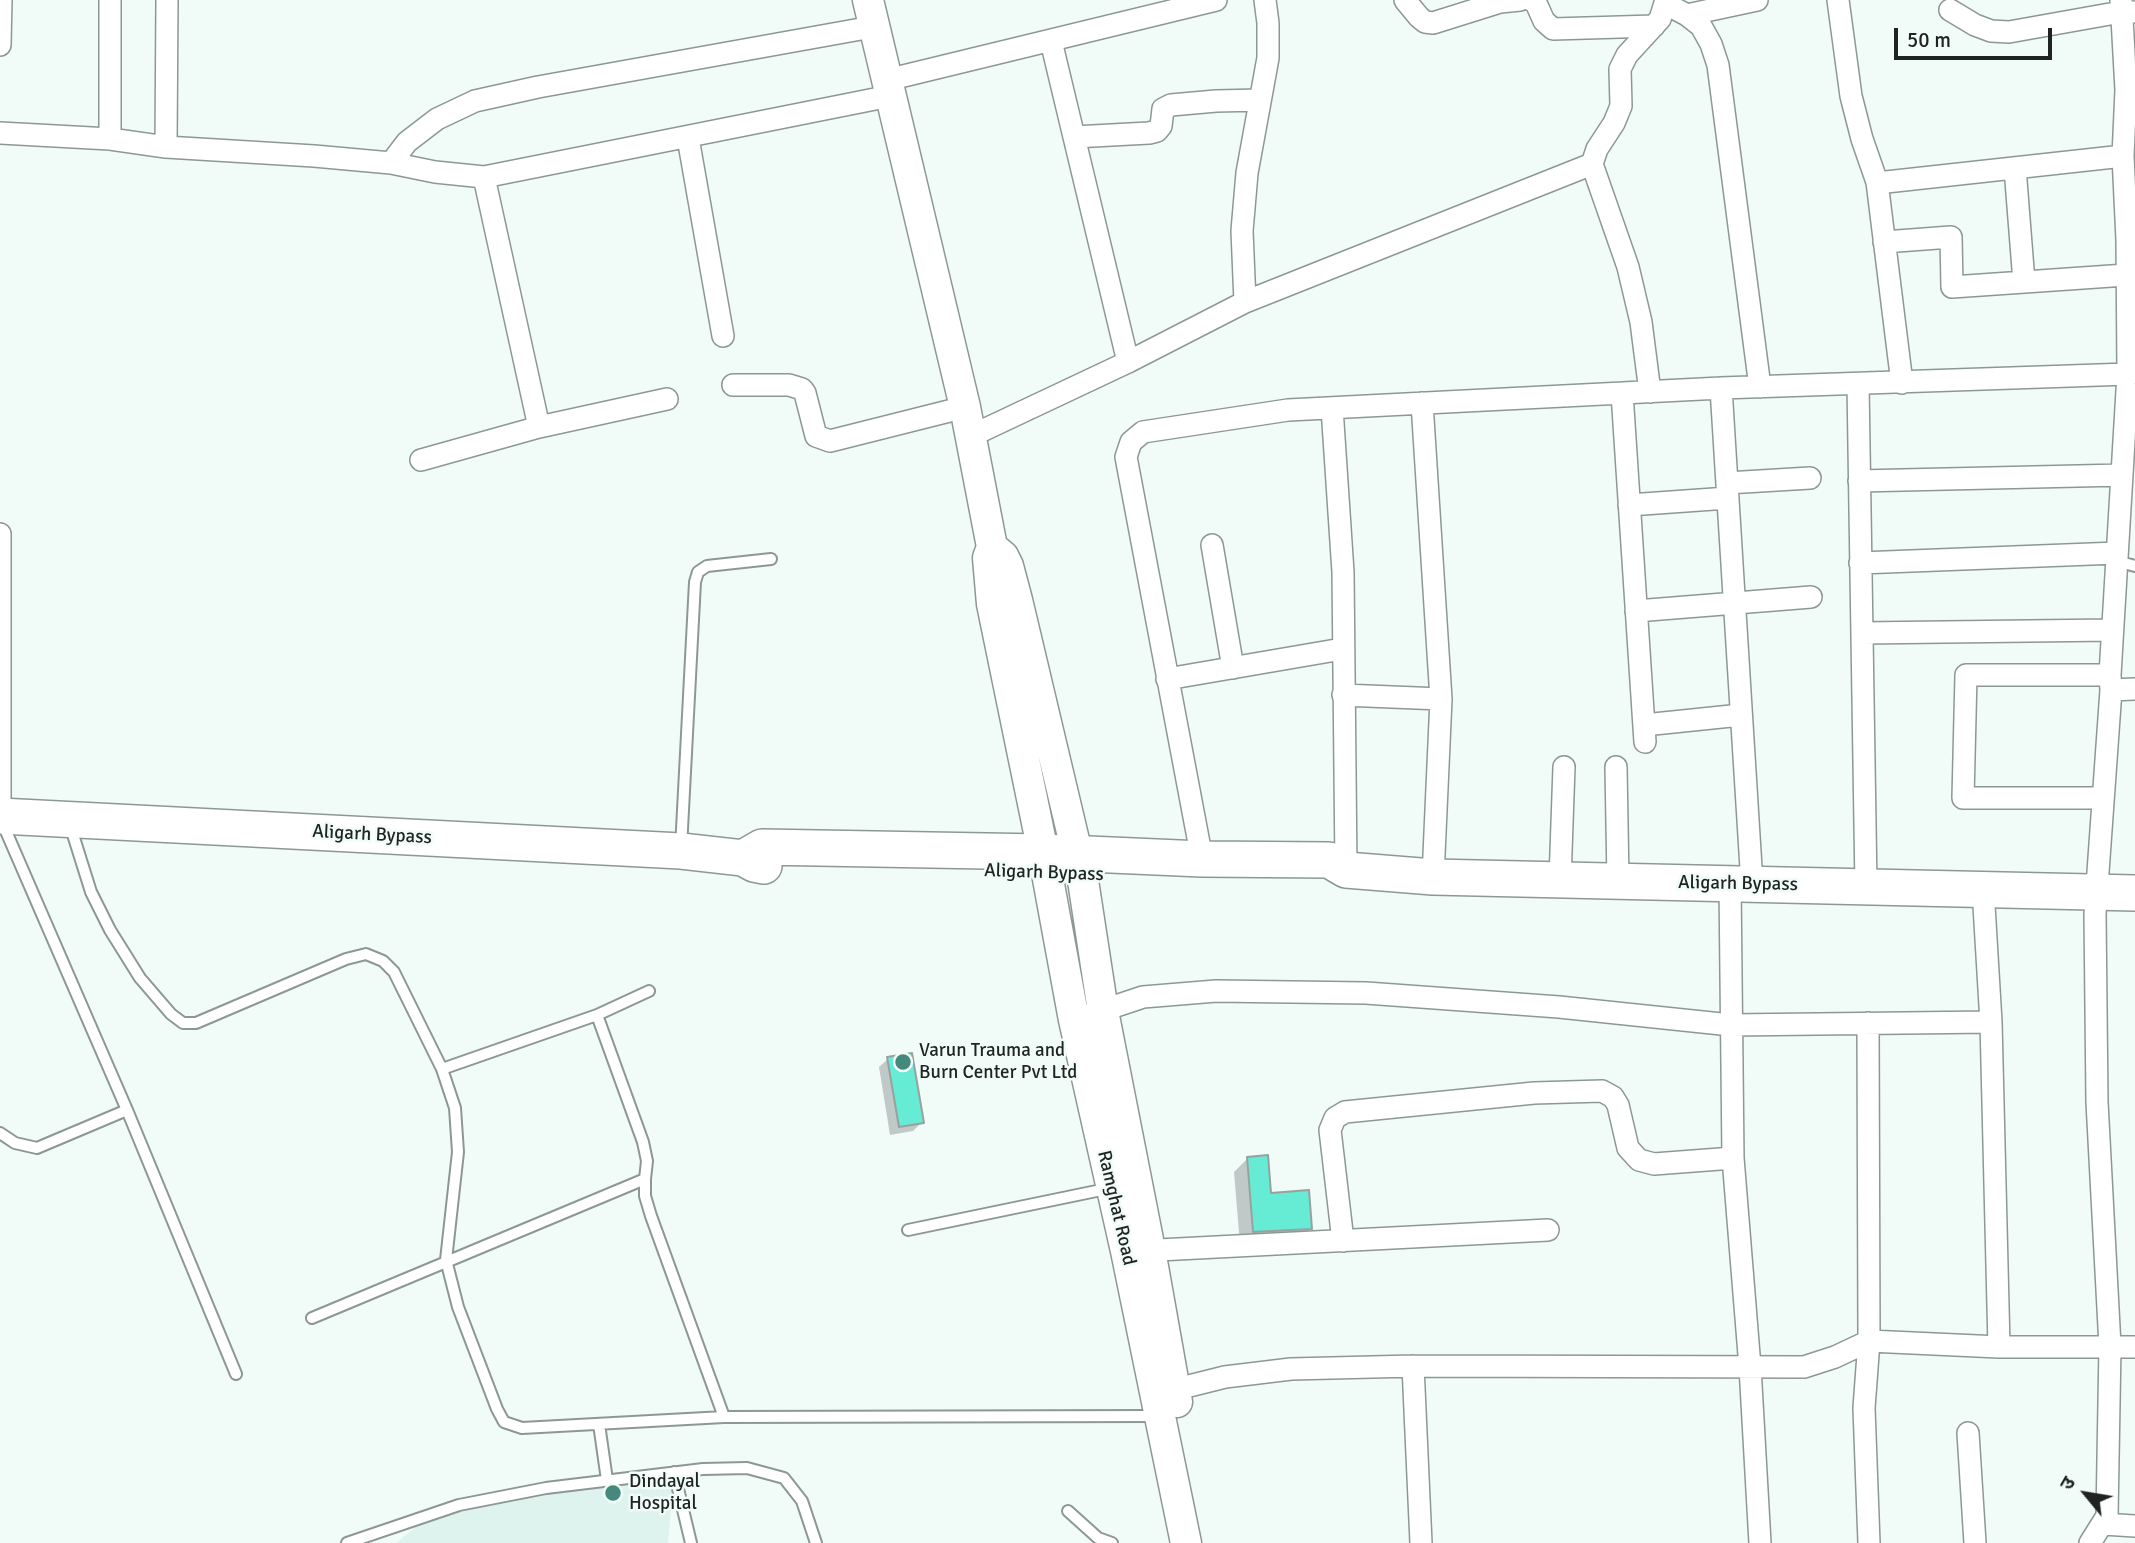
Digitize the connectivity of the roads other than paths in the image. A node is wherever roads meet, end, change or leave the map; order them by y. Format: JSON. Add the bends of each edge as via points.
{"nodes":[{"id":1,"x":1,"y":0,"type":"edge"},
{"id":2,"x":110,"y":0,"type":"edge"},
{"id":3,"x":167,"y":0,"type":"edge"},
{"id":4,"x":1216,"y":0,"type":"edge"},
{"id":5,"x":1405,"y":0,"type":"edge"},
{"id":6,"x":1520,"y":0,"type":"edge"},
{"id":7,"x":1531,"y":0,"type":"edge"},
{"id":8,"x":1757,"y":0,"type":"edge"},
{"id":9,"x":1838,"y":0,"type":"edge"},
{"id":10,"x":1270,"y":1,"type":"edge"},
{"id":11,"x":1666,"y":2,"type":"edge"},
{"id":12,"x":2126,"y":8,"type":"edge"},
{"id":13,"x":1950,"y":10,"type":"dead end"},
{"id":14,"x":870,"y":13,"type":"edge"},
{"id":15,"x":1687,"y":15,"type":"junction"},
{"id":16,"x":1654,"y":26,"type":"junction"},
{"id":17,"x":1051,"y":41,"type":"junction"},
{"id":18,"x":0,"y":45,"type":"edge"},
{"id":19,"x":888,"y":88,"type":"junction"},
{"id":20,"x":2131,"y":90,"type":"edge"},
{"id":21,"x":1260,"y":100,"type":"junction"},
{"id":22,"x":0,"y":133,"type":"edge"},
{"id":23,"x":1074,"y":137,"type":"junction"},
{"id":24,"x":688,"y":138,"type":"junction"},
{"id":25,"x":110,"y":139,"type":"junction"},
{"id":26,"x":166,"y":147,"type":"junction"},
{"id":27,"x":391,"y":163,"type":"junction"},
{"id":28,"x":1592,"y":164,"type":"junction"},
{"id":29,"x":2127,"y":165,"type":"edge"},
{"id":30,"x":2015,"y":168,"type":"junction"},
{"id":31,"x":484,"y":177,"type":"junction"},
{"id":32,"x":1877,"y":183,"type":"junction"},
{"id":33,"x":2131,"y":240,"type":"edge"},
{"id":34,"x":1884,"y":242,"type":"junction"},
{"id":35,"x":2126,"y":275,"type":"junction"},
{"id":36,"x":2024,"y":282,"type":"junction"},
{"id":37,"x":1245,"y":302,"type":"junction"},
{"id":38,"x":723,"y":336,"type":"dead end"},
{"id":39,"x":1128,"y":362,"type":"junction"},
{"id":40,"x":2131,"y":373,"type":"edge"},
{"id":41,"x":1902,"y":383,"type":"junction"},
{"id":42,"x":1858,"y":384,"type":"junction"},
{"id":43,"x":733,"y":385,"type":"dead end"},
{"id":44,"x":1760,"y":387,"type":"junction"},
{"id":45,"x":1721,"y":388,"type":"junction"},
{"id":46,"x":1650,"y":392,"type":"junction"},
{"id":47,"x":1622,"y":393,"type":"junction"},
{"id":48,"x":667,"y":399,"type":"dead end"},
{"id":49,"x":1422,"y":403,"type":"junction"},
{"id":50,"x":965,"y":407,"type":"junction"},
{"id":51,"x":1332,"y":408,"type":"junction"},
{"id":52,"x":539,"y":427,"type":"junction"},
{"id":53,"x":971,"y":436,"type":"junction"},
{"id":54,"x":421,"y":460,"type":"dead end"},
{"id":55,"x":1810,"y":478,"type":"dead end"},
{"id":56,"x":1859,"y":481,"type":"junction"},
{"id":57,"x":2126,"y":485,"type":"edge"},
{"id":58,"x":1727,"y":490,"type":"junction"},
{"id":59,"x":1629,"y":505,"type":"junction"},
{"id":60,"x":0,"y":534,"type":"edge"},
{"id":61,"x":1212,"y":545,"type":"dead end"},
{"id":62,"x":771,"y":559,"type":"dead end"},
{"id":63,"x":2123,"y":560,"type":"edge"},
{"id":64,"x":1860,"y":563,"type":"junction"},
{"id":65,"x":1811,"y":597,"type":"dead end"},
{"id":66,"x":1734,"y":604,"type":"junction"},
{"id":67,"x":1636,"y":611,"type":"junction"},
{"id":68,"x":2112,"y":630,"type":"junction"},
{"id":69,"x":1862,"y":633,"type":"junction"},
{"id":70,"x":1342,"y":649,"type":"junction"},
{"id":71,"x":1233,"y":668,"type":"junction"},
{"id":72,"x":1167,"y":679,"type":"junction"},
{"id":73,"x":0,"y":680,"type":"edge"},
{"id":74,"x":2110,"y":683,"type":"junction"},
{"id":75,"x":2135,"y":689,"type":"edge"},
{"id":76,"x":1343,"y":695,"type":"junction"},
{"id":77,"x":1441,"y":699,"type":"junction"},
{"id":78,"x":1741,"y":715,"type":"junction"},
{"id":79,"x":1564,"y":767,"type":"dead end"},
{"id":80,"x":1616,"y":767,"type":"dead end"},
{"id":81,"x":2102,"y":798,"type":"junction"},
{"id":82,"x":0,"y":806,"type":"edge"},
{"id":83,"x":0,"y":817,"type":"edge"},
{"id":84,"x":69,"y":820,"type":"junction"},
{"id":85,"x":681,"y":850,"type":"junction"},
{"id":86,"x":1202,"y":859,"type":"junction"},
{"id":87,"x":1062,"y":863,"type":"junction"},
{"id":88,"x":1344,"y":870,"type":"junction"},
{"id":89,"x":1433,"y":877,"type":"junction"},
{"id":90,"x":1560,"y":880,"type":"junction"},
{"id":91,"x":1618,"y":881,"type":"junction"},
{"id":92,"x":1866,"y":887,"type":"junction"},
{"id":93,"x":2135,"y":893,"type":"edge"},
{"id":94,"x":1983,"y":898,"type":"junction"},
{"id":95,"x":1735,"y":900,"type":"junction"},
{"id":96,"x":2096,"y":912,"type":"junction"},
{"id":97,"x":649,"y":991,"type":"dead end"},
{"id":98,"x":1102,"y":1011,"type":"junction"},
{"id":99,"x":597,"y":1015,"type":"junction"},
{"id":100,"x":1074,"y":1020,"type":"junction"},
{"id":101,"x":1868,"y":1023,"type":"junction"},
{"id":102,"x":1991,"y":1023,"type":"junction"},
{"id":103,"x":1731,"y":1025,"type":"junction"},
{"id":104,"x":442,"y":1069,"type":"junction"},
{"id":105,"x":127,"y":1110,"type":"junction"},
{"id":106,"x":0,"y":1133,"type":"edge"},
{"id":107,"x":1733,"y":1158,"type":"junction"},
{"id":108,"x":645,"y":1179,"type":"junction"},
{"id":109,"x":1111,"y":1188,"type":"junction"},
{"id":110,"x":908,"y":1230,"type":"dead end"},
{"id":111,"x":1548,"y":1230,"type":"dead end"},
{"id":112,"x":1343,"y":1241,"type":"junction"},
{"id":113,"x":1138,"y":1251,"type":"junction"},
{"id":114,"x":446,"y":1261,"type":"junction"},
{"id":115,"x":312,"y":1318,"type":"dead end"},
{"id":116,"x":1869,"y":1341,"type":"junction"},
{"id":117,"x":2110,"y":1346,"type":"junction"},
{"id":118,"x":1998,"y":1347,"type":"junction"},
{"id":119,"x":2135,"y":1347,"type":"edge"},
{"id":120,"x":1413,"y":1366,"type":"junction"},
{"id":121,"x":1750,"y":1367,"type":"junction"},
{"id":122,"x":236,"y":1374,"type":"dead end"},
{"id":123,"x":1164,"y":1400,"type":"junction"},
{"id":124,"x":724,"y":1416,"type":"junction"},
{"id":125,"x":599,"y":1424,"type":"junction"},
{"id":126,"x":1968,"y":1433,"type":"dead end"},
{"id":127,"x":674,"y":1472,"type":"junction"},
{"id":128,"x":607,"y":1480,"type":"junction"},
{"id":129,"x":1068,"y":1511,"type":"dead end"},
{"id":130,"x":2104,"y":1524,"type":"junction"},
{"id":131,"x":2135,"y":1526,"type":"edge"},
{"id":132,"x":372,"y":1538,"type":"edge"},
{"id":133,"x":347,"y":1543,"type":"edge"},
{"id":134,"x":691,"y":1543,"type":"edge"},
{"id":135,"x":816,"y":1543,"type":"edge"},
{"id":136,"x":1112,"y":1543,"type":"edge"},
{"id":137,"x":1186,"y":1543,"type":"edge"},
{"id":138,"x":1206,"y":1543,"type":"edge"},
{"id":139,"x":1422,"y":1543,"type":"edge"},
{"id":140,"x":1760,"y":1543,"type":"edge"},
{"id":141,"x":1870,"y":1543,"type":"edge"},
{"id":142,"x":1975,"y":1543,"type":"edge"},
{"id":143,"x":2090,"y":1543,"type":"edge"}],
"edges":[{"from":1,"to":18,"type":"street"},
{"from":2,"to":25,"type":"street"},
{"from":3,"to":26,"type":"street"},
{"from":4,"to":17,"type":"street"},
{"from":5,"to":6,"type":"street","via":[[1419,18],[1433,23]]},
{"from":7,"to":16,"type":"street","via":[[1553,29]]},
{"from":8,"to":15,"type":"street"},
{"from":9,"to":32,"type":"street","via":[[1851,96]]},
{"from":10,"to":21,"type":"street","via":[[1268,58]]},
{"from":11,"to":15,"type":"street"},
{"from":11,"to":16,"type":"street"},
{"from":12,"to":13,"type":"street","via":[[2010,32],[1991,31]]},
{"from":12,"to":20,"type":"street"},
{"from":14,"to":19,"type":"main road"},
{"from":14,"to":27,"type":"street","via":[[475,101],[437,119],[407,142]]},
{"from":15,"to":44,"type":"street","via":[[1701,26],[1718,65]]},
{"from":16,"to":28,"type":"street","via":[[1620,69],[1620,106]]},
{"from":17,"to":19,"type":"street"},
{"from":17,"to":23,"type":"street"},
{"from":19,"to":24,"type":"street"},
{"from":19,"to":50,"type":"main road"},
{"from":20,"to":29,"type":"street"},
{"from":21,"to":23,"type":"street","via":[[1171,105],[1163,109],[1157,131]]},
{"from":21,"to":37,"type":"street","via":[[1242,231]]},
{"from":22,"to":25,"type":"street"},
{"from":23,"to":39,"type":"street"},
{"from":24,"to":31,"type":"street"},
{"from":24,"to":38,"type":"street"},
{"from":25,"to":26,"type":"street"},
{"from":26,"to":27,"type":"street"},
{"from":27,"to":31,"type":"street"},
{"from":28,"to":37,"type":"street"},
{"from":28,"to":46,"type":"street","via":[[1628,267]]},
{"from":29,"to":30,"type":"street"},
{"from":29,"to":33,"type":"street"},
{"from":30,"to":32,"type":"street"},
{"from":30,"to":36,"type":"street"},
{"from":31,"to":52,"type":"street"},
{"from":32,"to":34,"type":"street"},
{"from":33,"to":35,"type":"street"},
{"from":34,"to":36,"type":"street","via":[[1951,237],[1952,287]]},
{"from":34,"to":41,"type":"street"},
{"from":35,"to":36,"type":"street"},
{"from":35,"to":40,"type":"street"},
{"from":37,"to":39,"type":"street"},
{"from":39,"to":53,"type":"street"},
{"from":40,"to":41,"type":"street"},
{"from":40,"to":57,"type":"street"},
{"from":41,"to":42,"type":"street"},
{"from":42,"to":44,"type":"street"},
{"from":42,"to":56,"type":"street"},
{"from":43,"to":50,"type":"street","via":[[802,388],[816,436],[830,441]]},
{"from":44,"to":45,"type":"street"},
{"from":45,"to":46,"type":"street"},
{"from":45,"to":58,"type":"street"},
{"from":46,"to":47,"type":"street"},
{"from":47,"to":49,"type":"street"},
{"from":47,"to":59,"type":"street"},
{"from":48,"to":52,"type":"street"},
{"from":49,"to":51,"type":"street"},
{"from":49,"to":77,"type":"street"},
{"from":50,"to":53,"type":"main road"},
{"from":51,"to":70,"type":"street","via":[[1343,572]]},
{"from":51,"to":72,"type":"street","via":[[1288,410],[1143,432],[1131,442],[1126,457]]},
{"from":52,"to":54,"type":"street"},
{"from":53,"to":87,"type":"main road","via":[[992,547],[988,558],[992,604]]},
{"from":55,"to":58,"type":"street"},
{"from":56,"to":57,"type":"street"},
{"from":56,"to":64,"type":"street"},
{"from":57,"to":63,"type":"street"},
{"from":58,"to":59,"type":"street"},
{"from":58,"to":66,"type":"street"},
{"from":59,"to":67,"type":"street"},
{"from":60,"to":73,"type":"street"},
{"from":61,"to":71,"type":"street"},
{"from":62,"to":85,"type":"lane","via":[[706,566],[698,572]]},
{"from":63,"to":64,"type":"street"},
{"from":63,"to":68,"type":"street"},
{"from":64,"to":69,"type":"street"},
{"from":65,"to":66,"type":"street"},
{"from":66,"to":67,"type":"street"},
{"from":66,"to":78,"type":"street"},
{"from":67,"to":78,"type":"street","via":[[1644,734]]},
{"from":68,"to":69,"type":"street"},
{"from":68,"to":74,"type":"street"},
{"from":69,"to":92,"type":"street"},
{"from":70,"to":71,"type":"street"},
{"from":70,"to":76,"type":"street"},
{"from":71,"to":72,"type":"street"},
{"from":72,"to":86,"type":"street"},
{"from":73,"to":82,"type":"street"},
{"from":74,"to":75,"type":"street"},
{"from":74,"to":81,"type":"street"},
{"from":74,"to":81,"type":"street","via":[[1966,675],[1963,798]]},
{"from":76,"to":77,"type":"street"},
{"from":76,"to":88,"type":"street"},
{"from":77,"to":89,"type":"street"},
{"from":78,"to":95,"type":"street"},
{"from":79,"to":90,"type":"street"},
{"from":80,"to":91,"type":"street"},
{"from":81,"to":96,"type":"street"},
{"from":83,"to":84,"type":"highway","name":"Aligarh Bypass"},
{"from":83,"to":105,"type":"lane"},
{"from":84,"to":85,"type":"highway","name":"Aligarh Bypass"},
{"from":84,"to":104,"type":"lane","via":[[91,892],[110,930],[140,978],[183,1023],[196,1023],[366,954],[394,972]]},
{"from":85,"to":87,"type":"highway","name":"Aligarh Bypass","via":[[743,858],[762,848]]},
{"from":86,"to":87,"type":"highway","name":"Aligarh Bypass"},
{"from":86,"to":88,"type":"highway","name":"Aligarh Bypass","via":[[1329,860]]},
{"from":87,"to":88,"type":"highway","name":"Aligarh Bypass","via":[[1331,882]]},
{"from":87,"to":98,"type":"main road","name":"Ramghat Road"},
{"from":87,"to":100,"type":"main road","name":"Ramghat Road"},
{"from":88,"to":89,"type":"highway","name":"Aligarh Bypass"},
{"from":89,"to":90,"type":"highway","name":"Aligarh Bypass"},
{"from":90,"to":91,"type":"highway","name":"Aligarh Bypass"},
{"from":91,"to":95,"type":"highway","name":"Aligarh Bypass"},
{"from":92,"to":94,"type":"highway","name":"Aligarh Bypass"},
{"from":92,"to":95,"type":"highway","name":"Aligarh Bypass"},
{"from":93,"to":96,"type":"highway","name":"Aligarh Bypass"},
{"from":94,"to":96,"type":"highway","name":"Aligarh Bypass"},
{"from":94,"to":102,"type":"street"},
{"from":95,"to":103,"type":"street"},
{"from":96,"to":117,"type":"street","via":[[2097,1102]]},
{"from":97,"to":99,"type":"lane"},
{"from":98,"to":100,"type":"street"},
{"from":98,"to":103,"type":"street","via":[[1143,997],[1216,991],[1366,993]]},
{"from":98,"to":113,"type":"main road","name":"Ramghat Road"},
{"from":99,"to":104,"type":"lane"},
{"from":99,"to":108,"type":"lane","via":[[643,1142]]},
{"from":100,"to":109,"type":"main road","name":"Ramghat Road"},
{"from":101,"to":102,"type":"street"},
{"from":101,"to":103,"type":"street"},
{"from":101,"to":116,"type":"street"},
{"from":102,"to":118,"type":"street"},
{"from":103,"to":107,"type":"street"},
{"from":104,"to":114,"type":"lane","via":[[455,1108],[458,1152]]},
{"from":105,"to":106,"type":"lane","via":[[37,1147],[15,1143]]},
{"from":105,"to":122,"type":"lane"},
{"from":107,"to":112,"type":"street","via":[[1654,1164],[1639,1160],[1628,1148],[1618,1105],[1602,1091],[1534,1093],[1345,1112],[1335,1118],[1330,1130]]},
{"from":107,"to":121,"type":"street"},
{"from":108,"to":114,"type":"lane"},
{"from":108,"to":124,"type":"lane","via":[[651,1216]]},
{"from":109,"to":110,"type":"lane"},
{"from":109,"to":113,"type":"main road","name":"Ramghat Road"},
{"from":111,"to":112,"type":"street"},
{"from":112,"to":113,"type":"street"},
{"from":113,"to":123,"type":"main road","name":"Ramghat Road"},
{"from":114,"to":115,"type":"lane"},
{"from":114,"to":125,"type":"lane","via":[[458,1307],[505,1422],[522,1428]]},
{"from":116,"to":118,"type":"street"},
{"from":116,"to":121,"type":"street","via":[[1804,1367]]},
{"from":116,"to":141,"type":"street","via":[[1864,1408]]},
{"from":117,"to":118,"type":"street"},
{"from":117,"to":119,"type":"street"},
{"from":117,"to":130,"type":"street"},
{"from":120,"to":121,"type":"street"},
{"from":120,"to":123,"type":"street","via":[[1292,1369],[1225,1377]]},
{"from":120,"to":139,"type":"street"},
{"from":121,"to":140,"type":"street"},
{"from":123,"to":124,"type":"lane"},
{"from":123,"to":137,"type":"main road","name":"Ramghat Road"},
{"from":123,"to":138,"type":"main road","name":"Ramghat Road"},
{"from":124,"to":125,"type":"lane"},
{"from":125,"to":128,"type":"lane"},
{"from":126,"to":142,"type":"street"},
{"from":127,"to":128,"type":"lane"},
{"from":127,"to":134,"type":"lane"},
{"from":127,"to":135,"type":"lane","via":[[747,1468],[784,1478],[802,1501]]},
{"from":128,"to":132,"type":"lane","via":[[459,1505]]},
{"from":129,"to":136,"type":"lane","via":[[1098,1538]]},
{"from":130,"to":131,"type":"street"},
{"from":130,"to":143,"type":"street"},
{"from":132,"to":133,"type":"lane"}]}
